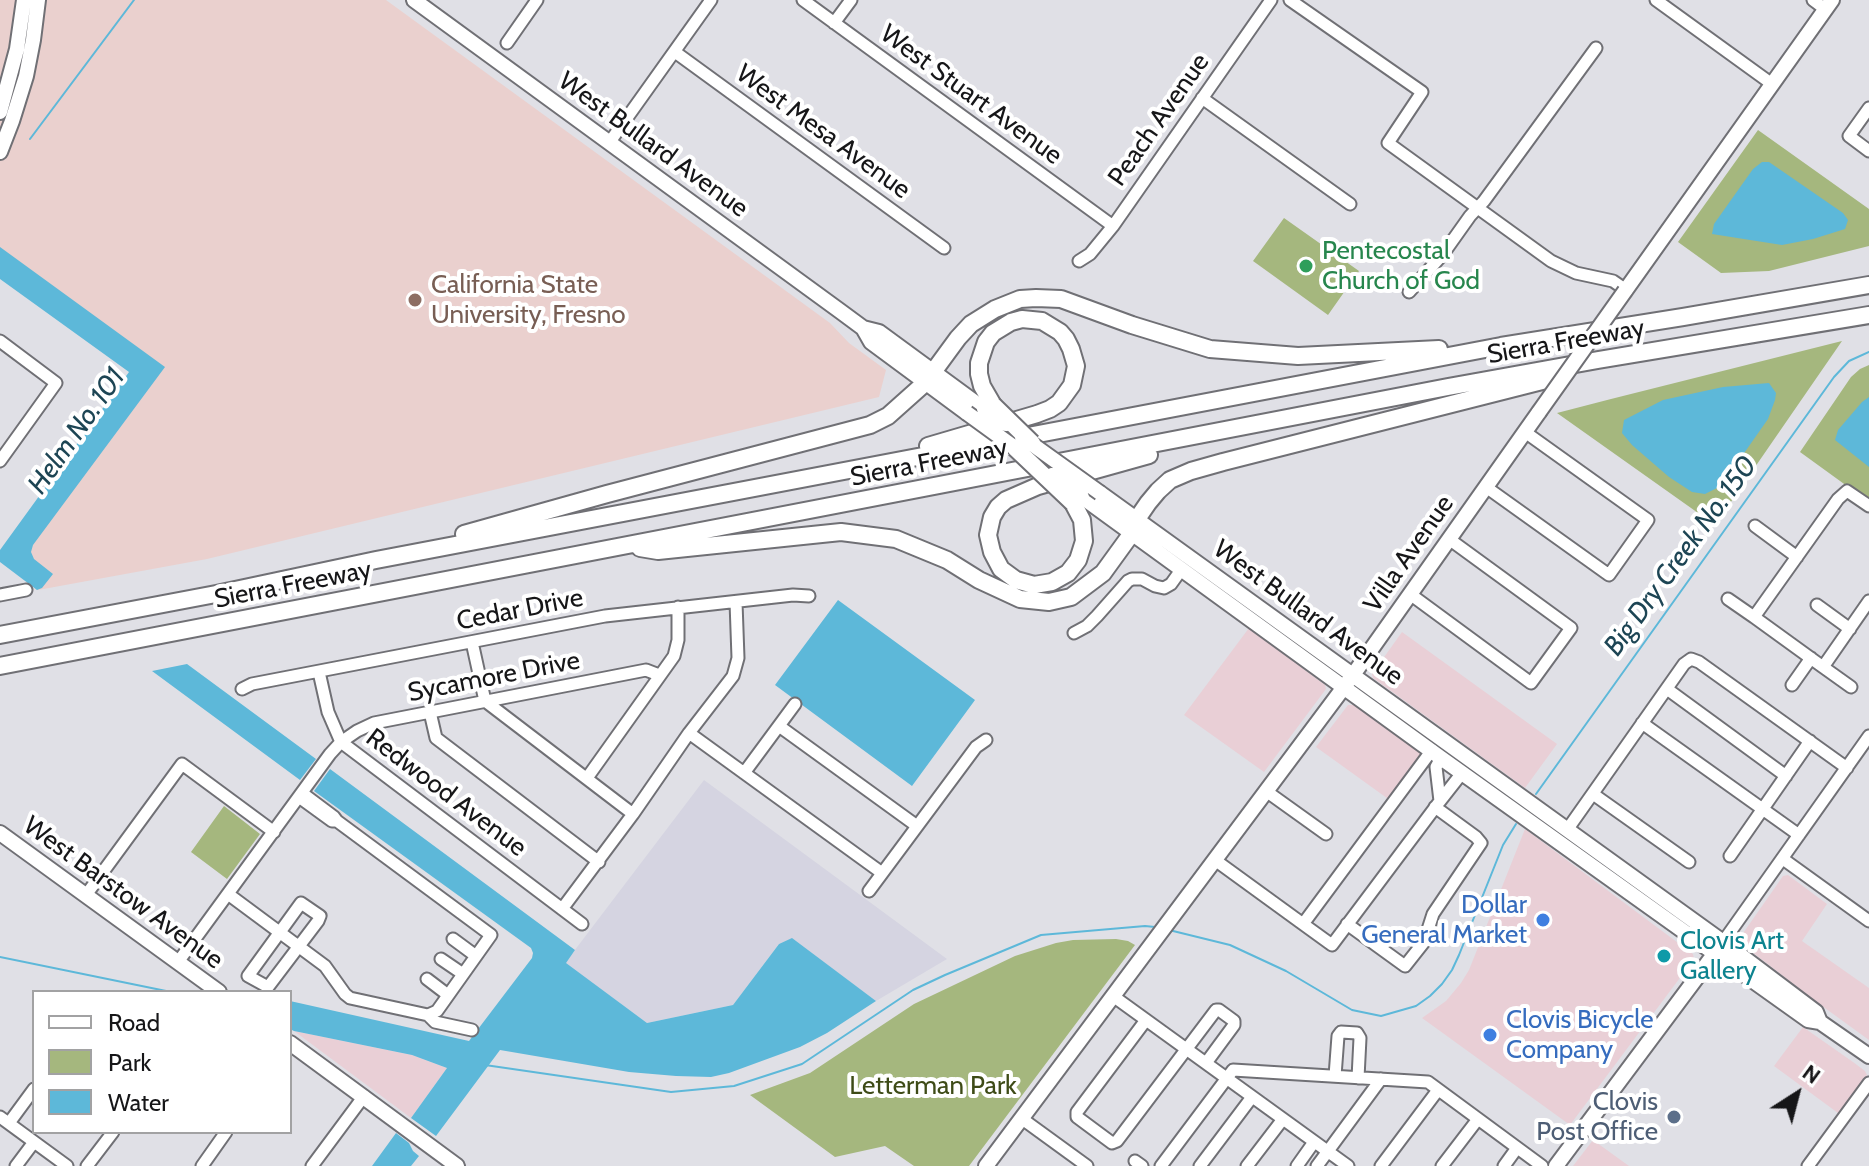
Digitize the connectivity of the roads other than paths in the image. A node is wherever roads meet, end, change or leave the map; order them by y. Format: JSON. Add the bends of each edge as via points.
{"nodes":[{"id":1,"x":24,"y":0,"type":"edge"},
{"id":2,"x":38,"y":0,"type":"edge"},
{"id":3,"x":537,"y":0,"type":"edge"},
{"id":4,"x":711,"y":0,"type":"edge"},
{"id":5,"x":803,"y":0,"type":"edge"},
{"id":6,"x":851,"y":0,"type":"edge"},
{"id":7,"x":1271,"y":0,"type":"edge"},
{"id":8,"x":1290,"y":0,"type":"edge"},
{"id":9,"x":1656,"y":0,"type":"edge"},
{"id":10,"x":422,"y":2,"type":"edge"},
{"id":11,"x":1823,"y":3,"type":"edge"},
{"id":12,"x":834,"y":23,"type":"junction"},
{"id":13,"x":507,"y":43,"type":"dead end"},
{"id":14,"x":1596,"y":48,"type":"dead end"},
{"id":15,"x":675,"y":52,"type":"junction"},
{"id":16,"x":1772,"y":84,"type":"junction"},
{"id":17,"x":1202,"y":98,"type":"junction"},
{"id":18,"x":1869,"y":108,"type":"edge"},
{"id":19,"x":0,"y":112,"type":"edge"},
{"id":20,"x":609,"y":143,"type":"junction"},
{"id":21,"x":1869,"y":151,"type":"edge"},
{"id":22,"x":0,"y":152,"type":"edge"},
{"id":23,"x":1350,"y":204,"type":"dead end"},
{"id":24,"x":1477,"y":209,"type":"junction"},
{"id":25,"x":1113,"y":226,"type":"junction"},
{"id":26,"x":944,"y":248,"type":"dead end"},
{"id":27,"x":1079,"y":261,"type":"dead end"},
{"id":28,"x":1869,"y":285,"type":"edge"},
{"id":29,"x":1626,"y":290,"type":"junction"},
{"id":30,"x":1409,"y":292,"type":"dead end"},
{"id":31,"x":1869,"y":315,"type":"edge"},
{"id":32,"x":0,"y":341,"type":"edge"},
{"id":33,"x":1501,"y":346,"type":"junction"},
{"id":34,"x":1680,"y":347,"type":"junction"},
{"id":35,"x":929,"y":377,"type":"junction"},
{"id":36,"x":988,"y":407,"type":"junction"},
{"id":37,"x":1246,"y":427,"type":"junction"},
{"id":38,"x":1525,"y":432,"type":"junction"},
{"id":39,"x":1024,"y":446,"type":"junction"},
{"id":40,"x":0,"y":461,"type":"edge"},
{"id":41,"x":825,"y":476,"type":"junction"},
{"id":42,"x":1486,"y":487,"type":"junction"},
{"id":43,"x":1078,"y":500,"type":"junction"},
{"id":44,"x":1869,"y":506,"type":"edge"},
{"id":45,"x":1134,"y":526,"type":"junction"},
{"id":46,"x":1755,"y":526,"type":"dead end"},
{"id":47,"x":1449,"y":539,"type":"junction"},
{"id":48,"x":622,"y":546,"type":"junction"},
{"id":49,"x":1797,"y":557,"type":"junction"},
{"id":50,"x":376,"y":560,"type":"junction"},
{"id":51,"x":1181,"y":570,"type":"junction"},
{"id":52,"x":26,"y":590,"type":"dead end"},
{"id":53,"x":1410,"y":594,"type":"junction"},
{"id":54,"x":0,"y":595,"type":"edge"},
{"id":55,"x":809,"y":596,"type":"dead end"},
{"id":56,"x":1728,"y":599,"type":"dead end"},
{"id":57,"x":1249,"y":601,"type":"junction"},
{"id":58,"x":736,"y":602,"type":"junction"},
{"id":59,"x":1817,"y":605,"type":"dead end"},
{"id":60,"x":678,"y":607,"type":"junction"},
{"id":61,"x":1867,"y":609,"type":"edge"},
{"id":62,"x":1754,"y":617,"type":"junction"},
{"id":63,"x":1850,"y":629,"type":"junction"},
{"id":64,"x":1074,"y":633,"type":"dead end"},
{"id":65,"x":0,"y":635,"type":"edge"},
{"id":66,"x":472,"y":642,"type":"junction"},
{"id":67,"x":1811,"y":658,"type":"junction"},
{"id":68,"x":0,"y":666,"type":"edge"},
{"id":69,"x":1823,"y":667,"type":"junction"},
{"id":70,"x":319,"y":672,"type":"junction"},
{"id":71,"x":659,"y":675,"type":"junction"},
{"id":72,"x":1348,"y":680,"type":"junction"},
{"id":73,"x":1792,"y":685,"type":"dead end"},
{"id":74,"x":1851,"y":687,"type":"dead end"},
{"id":75,"x":242,"y":689,"type":"dead end"},
{"id":76,"x":1667,"y":689,"type":"junction"},
{"id":77,"x":485,"y":701,"type":"junction"},
{"id":78,"x":795,"y":704,"type":"dead end"},
{"id":79,"x":430,"y":712,"type":"junction"},
{"id":80,"x":1642,"y":723,"type":"junction"},
{"id":81,"x":779,"y":726,"type":"junction"},
{"id":82,"x":689,"y":733,"type":"junction"},
{"id":83,"x":1869,"y":736,"type":"edge"},
{"id":84,"x":986,"y":740,"type":"dead end"},
{"id":85,"x":1810,"y":741,"type":"junction"},
{"id":86,"x":341,"y":742,"type":"junction"},
{"id":87,"x":1437,"y":754,"type":"junction"},
{"id":88,"x":1847,"y":768,"type":"junction"},
{"id":89,"x":744,"y":773,"type":"junction"},
{"id":90,"x":1462,"y":773,"type":"junction"},
{"id":91,"x":1786,"y":776,"type":"junction"},
{"id":92,"x":587,"y":778,"type":"junction"},
{"id":93,"x":1266,"y":791,"type":"junction"},
{"id":94,"x":1593,"y":794,"type":"junction"},
{"id":95,"x":300,"y":795,"type":"junction"},
{"id":96,"x":1499,"y":798,"type":"junction"},
{"id":97,"x":1438,"y":804,"type":"junction"},
{"id":98,"x":1762,"y":809,"type":"junction"},
{"id":99,"x":633,"y":814,"type":"junction"},
{"id":100,"x":917,"y":826,"type":"junction"},
{"id":101,"x":1567,"y":830,"type":"junction"},
{"id":102,"x":274,"y":832,"type":"junction"},
{"id":103,"x":1,"y":834,"type":"edge"},
{"id":104,"x":1326,"y":834,"type":"dead end"},
{"id":105,"x":1799,"y":835,"type":"junction"},
{"id":106,"x":1730,"y":856,"type":"dead end"},
{"id":107,"x":1783,"y":859,"type":"junction"},
{"id":108,"x":1215,"y":860,"type":"junction"},
{"id":109,"x":599,"y":862,"type":"junction"},
{"id":110,"x":1689,"y":862,"type":"dead end"},
{"id":111,"x":882,"y":873,"type":"junction"},
{"id":112,"x":1619,"y":885,"type":"junction"},
{"id":113,"x":869,"y":891,"type":"dead end"},
{"id":114,"x":86,"y":895,"type":"junction"},
{"id":115,"x":226,"y":896,"type":"junction"},
{"id":116,"x":562,"y":909,"type":"junction"},
{"id":117,"x":1682,"y":912,"type":"junction"},
{"id":118,"x":1869,"y":921,"type":"edge"},
{"id":119,"x":582,"y":924,"type":"dead end"},
{"id":120,"x":1303,"y":924,"type":"junction"},
{"id":121,"x":1347,"y":924,"type":"junction"},
{"id":122,"x":278,"y":935,"type":"junction"},
{"id":123,"x":453,"y":939,"type":"dead end"},
{"id":124,"x":1719,"y":948,"type":"junction"},
{"id":125,"x":297,"y":949,"type":"junction"},
{"id":126,"x":476,"y":956,"type":"junction"},
{"id":127,"x":441,"y":959,"type":"dead end"},
{"id":128,"x":178,"y":962,"type":"junction"},
{"id":129,"x":463,"y":974,"type":"junction"},
{"id":130,"x":427,"y":979,"type":"dead end"},
{"id":131,"x":216,"y":990,"type":"edge"},
{"id":132,"x":448,"y":995,"type":"junction"},
{"id":133,"x":1113,"y":996,"type":"junction"},
{"id":134,"x":428,"y":1015,"type":"junction"},
{"id":135,"x":1146,"y":1020,"type":"junction"},
{"id":136,"x":472,"y":1030,"type":"dead end"},
{"id":137,"x":292,"y":1045,"type":"edge"},
{"id":138,"x":1187,"y":1049,"type":"junction"},
{"id":139,"x":1869,"y":1056,"type":"edge"},
{"id":140,"x":1206,"y":1063,"type":"junction"},
{"id":141,"x":1335,"y":1076,"type":"junction"},
{"id":142,"x":1227,"y":1078,"type":"junction"},
{"id":143,"x":1358,"y":1078,"type":"junction"},
{"id":144,"x":1381,"y":1079,"type":"junction"},
{"id":145,"x":1869,"y":1083,"type":"edge"},
{"id":146,"x":1438,"y":1090,"type":"junction"},
{"id":147,"x":32,"y":1091,"type":"edge"},
{"id":148,"x":364,"y":1096,"type":"junction"},
{"id":149,"x":1252,"y":1097,"type":"junction"},
{"id":150,"x":1021,"y":1118,"type":"junction"},
{"id":151,"x":1283,"y":1119,"type":"junction"},
{"id":152,"x":1478,"y":1119,"type":"junction"},
{"id":153,"x":4,"y":1120,"type":"edge"},
{"id":154,"x":111,"y":1134,"type":"edge"},
{"id":155,"x":225,"y":1134,"type":"edge"},
{"id":156,"x":34,"y":1142,"type":"junction"},
{"id":157,"x":1314,"y":1142,"type":"junction"},
{"id":158,"x":1517,"y":1148,"type":"junction"},
{"id":159,"x":1327,"y":1151,"type":"junction"},
{"id":160,"x":454,"y":1165,"type":"edge"},
{"id":161,"x":989,"y":1165,"type":"edge"},
{"id":162,"x":16,"y":1166,"type":"edge"},
{"id":163,"x":67,"y":1166,"type":"edge"},
{"id":164,"x":87,"y":1166,"type":"edge"},
{"id":165,"x":202,"y":1166,"type":"edge"},
{"id":166,"x":312,"y":1166,"type":"edge"},
{"id":167,"x":1087,"y":1166,"type":"edge"},
{"id":168,"x":1161,"y":1166,"type":"edge"},
{"id":169,"x":1200,"y":1166,"type":"edge"},
{"id":170,"x":1247,"y":1166,"type":"edge"},
{"id":171,"x":1297,"y":1166,"type":"edge"},
{"id":172,"x":1317,"y":1166,"type":"edge"},
{"id":173,"x":1348,"y":1166,"type":"edge"},
{"id":174,"x":1381,"y":1166,"type":"edge"},
{"id":175,"x":1442,"y":1166,"type":"edge"},
{"id":176,"x":1504,"y":1166,"type":"edge"},
{"id":177,"x":1542,"y":1166,"type":"edge"},
{"id":178,"x":1556,"y":1166,"type":"edge"},
{"id":179,"x":1808,"y":1166,"type":"edge"}],
"edges":[{"from":1,"to":19,"type":"main road"},
{"from":2,"to":22,"type":"main road","via":[[24,85]]},
{"from":3,"to":13,"type":"street"},
{"from":4,"to":15,"type":"street"},
{"from":5,"to":12,"type":"street","name":"West Stuart Avenue"},
{"from":6,"to":12,"type":"street"},
{"from":7,"to":17,"type":"street","name":"Peach Avenue"},
{"from":8,"to":24,"type":"street","via":[[1422,92],[1388,143]]},
{"from":9,"to":16,"type":"street"},
{"from":10,"to":20,"type":"main road","name":"West Bullard Avenue"},
{"from":11,"to":16,"type":"main road","name":"Villa Avenue"},
{"from":12,"to":25,"type":"street","name":"West Stuart Avenue"},
{"from":14,"to":24,"type":"street"},
{"from":15,"to":20,"type":"street"},
{"from":15,"to":26,"type":"street","name":"West Mesa Avenue"},
{"from":16,"to":29,"type":"main road","name":"Villa Avenue"},
{"from":17,"to":23,"type":"street"},
{"from":17,"to":25,"type":"street","name":"Peach Avenue"},
{"from":18,"to":21,"type":"street","via":[[1849,136]]},
{"from":20,"to":35,"type":"main road","name":"West Bullard Avenue","via":[[863,328],[879,332]]},
{"from":24,"to":29,"type":"street","via":[[1566,269],[1613,281]]},
{"from":24,"to":30,"type":"street"},
{"from":25,"to":27,"type":"street","name":"Peach Avenue"},
{"from":28,"to":33,"type":"highway","name":"Sierra Freeway"},
{"from":29,"to":38,"type":"main road","name":"Villa Avenue","bridge":true},
{"from":31,"to":34,"type":"highway","name":"Sierra Freeway"},
{"from":32,"to":40,"type":"street","via":[[56,383]]},
{"from":33,"to":35,"type":"highway","via":[[1298,356],[1210,349],[1050,297],[1008,303],[982,316]]},
{"from":33,"to":41,"type":"highway","name":"Sierra Freeway"},
{"from":34,"to":37,"type":"highway","name":"Sierra Freeway"},
{"from":34,"to":45,"type":"highway","via":[[1191,471],[1158,491]]},
{"from":35,"to":36,"type":"main road","name":"West Bullard Avenue"},
{"from":35,"to":39,"type":"main road","name":"West Bullard Avenue","bridge":true,"via":[[967,413]]},
{"from":35,"to":50,"type":"highway","via":[[888,416],[870,425]]},
{"from":36,"to":39,"type":"highway","bridge":true},
{"from":36,"to":41,"type":"highway","via":[[979,363],[993,333],[1022,319],[1042,321],[1060,332],[1074,357],[1075,376],[1067,394],[1050,409]]},
{"from":37,"to":43,"type":"highway","via":[[1038,486],[1006,500],[992,517],[988,535],[1001,569],[1034,585],[1068,573],[1084,541]]},
{"from":37,"to":48,"type":"highway","name":"Sierra Freeway"},
{"from":38,"to":42,"type":"main road","name":"Villa Avenue"},
{"from":38,"to":42,"type":"street","via":[[1648,520],[1609,575]]},
{"from":39,"to":43,"type":"highway","bridge":true},
{"from":39,"to":45,"type":"main road","name":"West Bullard Avenue","bridge":true,"via":[[1100,493]]},
{"from":41,"to":50,"type":"highway","name":"Sierra Freeway"},
{"from":42,"to":47,"type":"main road","name":"Villa Avenue"},
{"from":43,"to":45,"type":"main road","name":"West Bullard Avenue"},
{"from":44,"to":49,"type":"street","via":[[1847,491]]},
{"from":45,"to":48,"type":"highway","via":[[1103,573],[1071,597],[1049,602],[1020,599],[896,539],[841,532],[658,551]]},
{"from":45,"to":51,"type":"main road","name":"West Bullard Avenue"},
{"from":45,"to":57,"type":"main road","name":"West Bullard Avenue"},
{"from":46,"to":49,"type":"street"},
{"from":47,"to":53,"type":"main road","name":"Villa Avenue"},
{"from":47,"to":53,"type":"street","via":[[1571,628],[1531,683]]},
{"from":48,"to":68,"type":"highway","name":"Sierra Freeway"},
{"from":49,"to":62,"type":"street"},
{"from":50,"to":65,"type":"highway","name":"Sierra Freeway"},
{"from":51,"to":57,"type":"main road","via":[[1190,569]]},
{"from":51,"to":64,"type":"street","via":[[1164,588],[1142,579],[1128,581]]},
{"from":51,"to":72,"type":"main road","name":"West Bullard Avenue"},
{"from":52,"to":54,"type":"street"},
{"from":53,"to":72,"type":"main road","name":"Villa Avenue"},
{"from":55,"to":58,"type":"street","name":"Cedar Drive"},
{"from":56,"to":62,"type":"street"},
{"from":57,"to":72,"type":"main road","name":"West Bullard Avenue"},
{"from":58,"to":60,"type":"street","name":"Cedar Drive"},
{"from":58,"to":82,"type":"street","via":[[738,658],[733,676]]},
{"from":59,"to":63,"type":"street"},
{"from":60,"to":66,"type":"street","name":"Cedar Drive"},
{"from":60,"to":71,"type":"street","via":[[674,656]]},
{"from":61,"to":63,"type":"street"},
{"from":62,"to":67,"type":"street"},
{"from":63,"to":69,"type":"street"},
{"from":66,"to":70,"type":"street","name":"Cedar Drive"},
{"from":66,"to":77,"type":"street"},
{"from":67,"to":69,"type":"street"},
{"from":67,"to":73,"type":"street"},
{"from":69,"to":74,"type":"street"},
{"from":70,"to":75,"type":"street","name":"Cedar Drive"},
{"from":70,"to":86,"type":"street","name":"Redwood Avenue"},
{"from":71,"to":77,"type":"street","name":"Sycamore Drive","via":[[646,670]]},
{"from":71,"to":92,"type":"street"},
{"from":72,"to":87,"type":"main road","name":"West Bullard Avenue"},
{"from":72,"to":93,"type":"main road","name":"Villa Avenue"},
{"from":72,"to":101,"type":"main road","name":"West Bullard Avenue"},
{"from":76,"to":80,"type":"street"},
{"from":76,"to":85,"type":"street","via":[[1691,659]]},
{"from":76,"to":91,"type":"street"},
{"from":77,"to":79,"type":"street","name":"Sycamore Drive"},
{"from":77,"to":92,"type":"street"},
{"from":78,"to":81,"type":"street"},
{"from":79,"to":86,"type":"street","name":"Sycamore Drive","via":[[374,723]]},
{"from":79,"to":109,"type":"street","via":[[436,738]]},
{"from":80,"to":94,"type":"street"},
{"from":80,"to":98,"type":"street"},
{"from":81,"to":89,"type":"street"},
{"from":81,"to":100,"type":"street"},
{"from":82,"to":89,"type":"street"},
{"from":82,"to":99,"type":"street"},
{"from":83,"to":88,"type":"street"},
{"from":84,"to":100,"type":"street"},
{"from":85,"to":88,"type":"street"},
{"from":85,"to":91,"type":"street"},
{"from":86,"to":95,"type":"street"},
{"from":86,"to":116,"type":"street","name":"Redwood Avenue"},
{"from":87,"to":90,"type":"main road","name":"West Bullard Avenue"},
{"from":87,"to":97,"type":"street"},
{"from":87,"to":120,"type":"street"},
{"from":88,"to":105,"type":"street"},
{"from":89,"to":111,"type":"street"},
{"from":90,"to":96,"type":"main road","name":"West Bullard Avenue"},
{"from":90,"to":97,"type":"street"},
{"from":91,"to":98,"type":"street"},
{"from":92,"to":99,"type":"street"},
{"from":93,"to":104,"type":"street"},
{"from":93,"to":108,"type":"main road","name":"Villa Avenue"},
{"from":94,"to":101,"type":"street"},
{"from":94,"to":110,"type":"street"},
{"from":95,"to":102,"type":"street"},
{"from":95,"to":126,"type":"street","via":[[491,935]]},
{"from":96,"to":101,"type":"main road","via":[[1557,831]]},
{"from":96,"to":112,"type":"main road","name":"West Bullard Avenue"},
{"from":97,"to":121,"type":"street"},
{"from":97,"to":121,"type":"street","via":[[1481,843],[1433,914],[1424,942],[1405,966]]},
{"from":98,"to":105,"type":"street"},
{"from":98,"to":106,"type":"street"},
{"from":99,"to":109,"type":"street"},
{"from":100,"to":111,"type":"street"},
{"from":101,"to":117,"type":"main road","name":"West Bullard Avenue"},
{"from":102,"to":114,"type":"street","via":[[182,764]]},
{"from":102,"to":115,"type":"street"},
{"from":103,"to":114,"type":"main road","name":"West Barstow Avenue"},
{"from":105,"to":107,"type":"street"},
{"from":107,"to":118,"type":"street"},
{"from":107,"to":124,"type":"street"},
{"from":108,"to":120,"type":"street"},
{"from":108,"to":133,"type":"main road","name":"Villa Avenue"},
{"from":109,"to":116,"type":"street"},
{"from":111,"to":113,"type":"street"},
{"from":112,"to":117,"type":"main road","via":[[1631,884],[1657,903]]},
{"from":112,"to":124,"type":"main road","name":"West Bullard Avenue"},
{"from":114,"to":128,"type":"main road","name":"West Barstow Avenue"},
{"from":115,"to":122,"type":"street"},
{"from":115,"to":128,"type":"street"},
{"from":116,"to":119,"type":"street","name":"Redwood Avenue"},
{"from":117,"to":124,"type":"main road","name":"West Bullard Avenue"},
{"from":120,"to":121,"type":"street","via":[[1332,945]]},
{"from":122,"to":125,"type":"street"},
{"from":122,"to":125,"type":"street","via":[[301,903],[320,916]]},
{"from":122,"to":125,"type":"street","via":[[248,976],[268,987]]},
{"from":123,"to":126,"type":"street"},
{"from":124,"to":139,"type":"main road","via":[[1816,1012],[1820,1022]]},
{"from":124,"to":178,"type":"main road"},
{"from":125,"to":134,"type":"street","via":[[325,966],[350,998]]},
{"from":126,"to":129,"type":"street"},
{"from":127,"to":129,"type":"street"},
{"from":128,"to":131,"type":"main road","name":"West Barstow Avenue"},
{"from":129,"to":132,"type":"street"},
{"from":130,"to":132,"type":"street"},
{"from":132,"to":134,"type":"street"},
{"from":133,"to":135,"type":"street"},
{"from":133,"to":150,"type":"main road","name":"Villa Avenue"},
{"from":134,"to":136,"type":"street","via":[[435,1022]]},
{"from":135,"to":138,"type":"street"},
{"from":135,"to":138,"type":"street","via":[[1077,1112],[1112,1143]]},
{"from":137,"to":148,"type":"main road"},
{"from":138,"to":140,"type":"street"},
{"from":138,"to":140,"type":"street","via":[[1216,1010],[1234,1021]]},
{"from":140,"to":142,"type":"street"},
{"from":141,"to":142,"type":"street","via":[[1233,1070]]},
{"from":141,"to":143,"type":"street"},
{"from":141,"to":143,"type":"street","via":[[1338,1036],[1357,1033]]},
{"from":142,"to":149,"type":"street"},
{"from":142,"to":168,"type":"street"},
{"from":143,"to":144,"type":"street"},
{"from":144,"to":146,"type":"street","via":[[1428,1082]]},
{"from":144,"to":159,"type":"street"},
{"from":145,"to":179,"type":"street"},
{"from":146,"to":152,"type":"street"},
{"from":146,"to":174,"type":"street"},
{"from":147,"to":153,"type":"street"},
{"from":148,"to":160,"type":"main road"},
{"from":148,"to":166,"type":"street"},
{"from":149,"to":151,"type":"street"},
{"from":149,"to":169,"type":"street"},
{"from":150,"to":161,"type":"main road","name":"Villa Avenue"},
{"from":150,"to":167,"type":"street"},
{"from":151,"to":157,"type":"street"},
{"from":151,"to":170,"type":"street"},
{"from":152,"to":158,"type":"street"},
{"from":152,"to":175,"type":"street"},
{"from":153,"to":156,"type":"street"},
{"from":154,"to":164,"type":"street"},
{"from":155,"to":165,"type":"street"},
{"from":156,"to":162,"type":"street"},
{"from":156,"to":163,"type":"street"},
{"from":157,"to":159,"type":"street"},
{"from":157,"to":171,"type":"street"},
{"from":158,"to":176,"type":"street"},
{"from":158,"to":177,"type":"street"},
{"from":159,"to":172,"type":"street"},
{"from":159,"to":173,"type":"street"}]}
